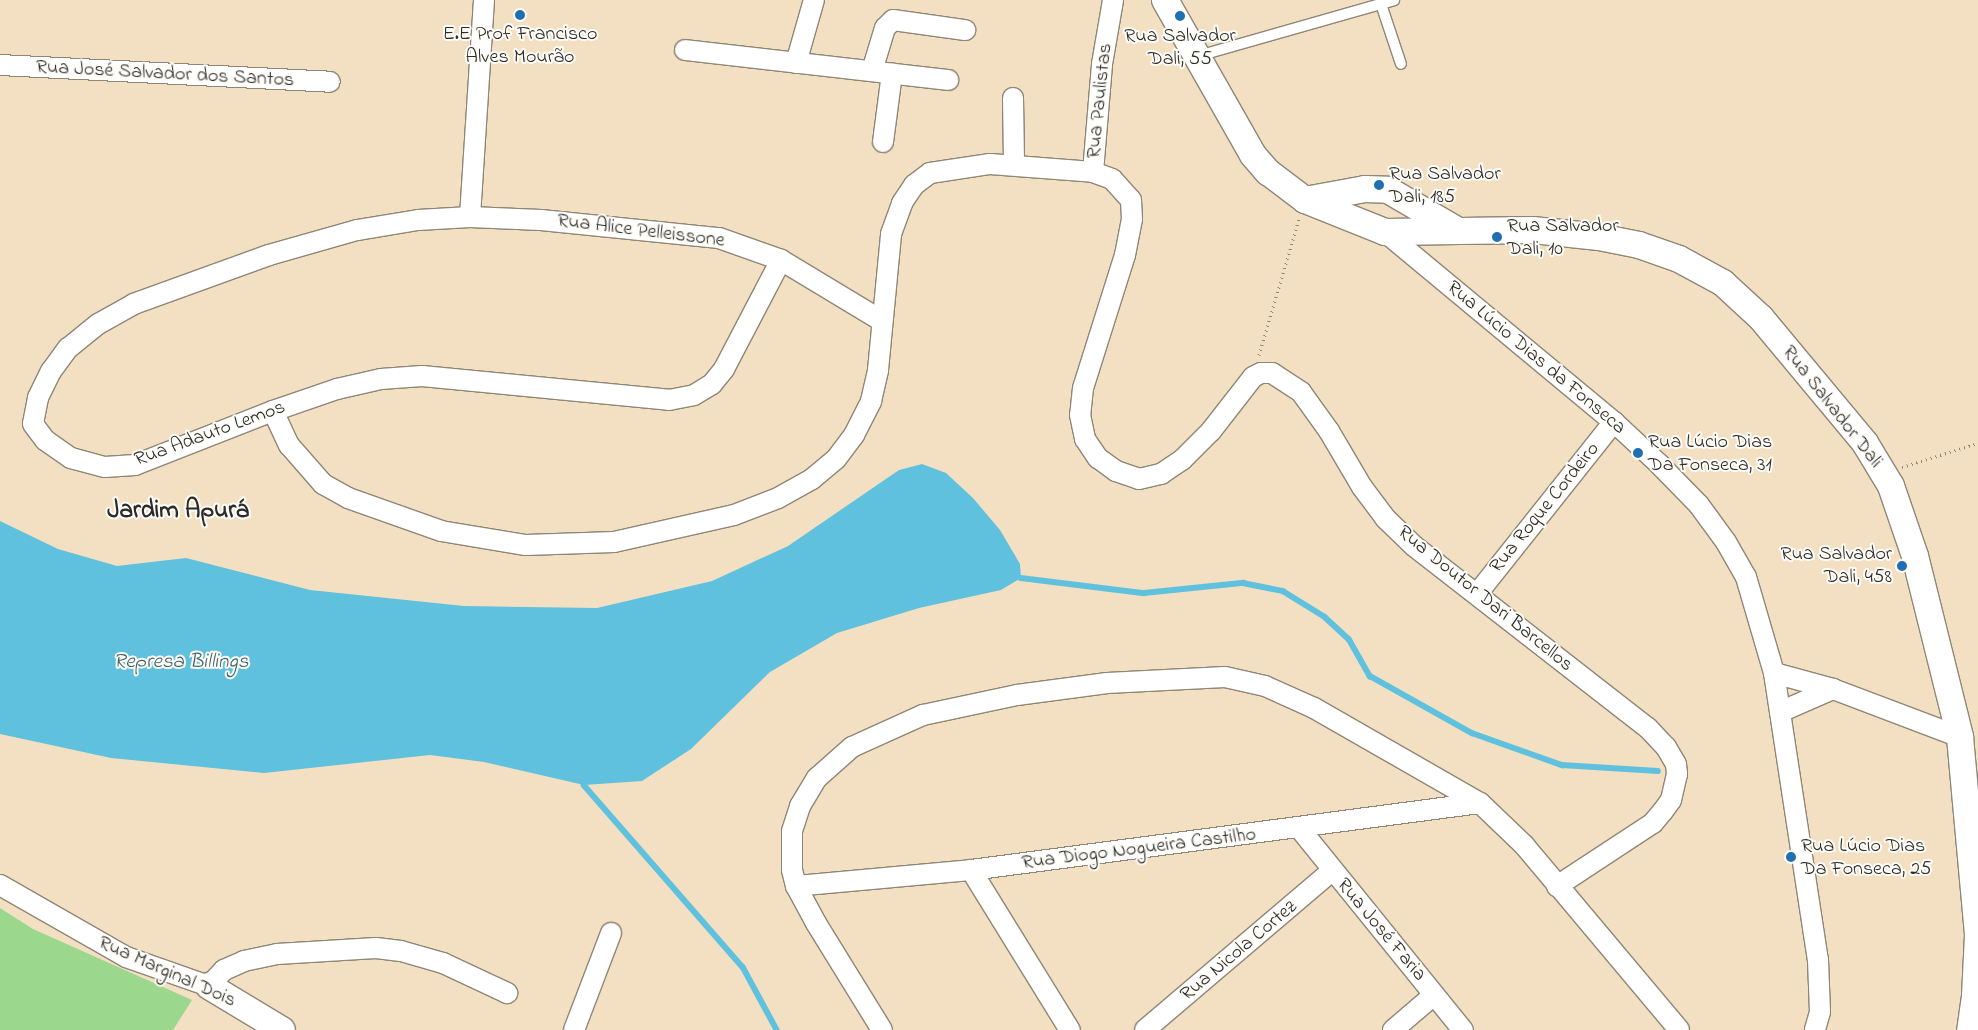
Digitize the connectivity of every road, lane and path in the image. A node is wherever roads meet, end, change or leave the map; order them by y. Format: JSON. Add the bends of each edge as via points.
{"nodes":[{"id":1,"x":484,"y":0,"type":"edge"},
{"id":2,"x":814,"y":0,"type":"edge"},
{"id":3,"x":1113,"y":0,"type":"edge"},
{"id":4,"x":1165,"y":0,"type":"edge"},
{"id":5,"x":1394,"y":0,"type":"edge"},
{"id":6,"x":1381,"y":4,"type":"junction"},
{"id":7,"x":966,"y":30,"type":"dead end"},
{"id":8,"x":685,"y":50,"type":"dead end"},
{"id":9,"x":1195,"y":58,"type":"junction"},
{"id":10,"x":796,"y":63,"type":"junction"},
{"id":11,"x":1401,"y":64,"type":"dead end"},
{"id":12,"x":0,"y":65,"type":"edge"},
{"id":13,"x":872,"y":71,"type":"junction"},
{"id":14,"x":892,"y":74,"type":"junction"},
{"id":15,"x":948,"y":80,"type":"dead end"},
{"id":16,"x":330,"y":82,"type":"dead end"},
{"id":17,"x":1013,"y":98,"type":"dead end"},
{"id":18,"x":883,"y":142,"type":"dead end"},
{"id":19,"x":1014,"y":165,"type":"junction"},
{"id":20,"x":1093,"y":172,"type":"junction"},
{"id":21,"x":1365,"y":189,"type":"junction"},
{"id":22,"x":1305,"y":200,"type":"junction"},
{"id":23,"x":1410,"y":200,"type":"junction"},
{"id":24,"x":470,"y":217,"type":"junction"},
{"id":25,"x":1359,"y":224,"type":"junction"},
{"id":26,"x":1455,"y":229,"type":"junction"},
{"id":27,"x":1394,"y":232,"type":"junction"},
{"id":28,"x":781,"y":260,"type":"junction"},
{"id":29,"x":882,"y":321,"type":"junction"},
{"id":30,"x":1253,"y":377,"type":"junction"},
{"id":31,"x":273,"y":410,"type":"junction"},
{"id":32,"x":1614,"y":422,"type":"junction"},
{"id":33,"x":1978,"y":443,"type":"edge"},
{"id":34,"x":1883,"y":473,"type":"junction"},
{"id":35,"x":1476,"y":594,"type":"junction"},
{"id":36,"x":1774,"y":673,"type":"junction"},
{"id":37,"x":1833,"y":688,"type":"junction"},
{"id":38,"x":1780,"y":712,"type":"junction"},
{"id":39,"x":1960,"y":737,"type":"junction"},
{"id":40,"x":1480,"y":803,"type":"junction"},
{"id":41,"x":1300,"y":829,"type":"junction"},
{"id":42,"x":971,"y":870,"type":"junction"},
{"id":43,"x":1332,"y":871,"type":"junction"},
{"id":44,"x":0,"y":884,"type":"edge"},
{"id":45,"x":796,"y":886,"type":"junction"},
{"id":46,"x":1557,"y":886,"type":"junction"},
{"id":47,"x":611,"y":933,"type":"dead end"},
{"id":48,"x":210,"y":986,"type":"junction"},
{"id":49,"x":507,"y":993,"type":"dead end"},
{"id":50,"x":1434,"y":995,"type":"junction"},
{"id":51,"x":282,"y":1030,"type":"edge"},
{"id":52,"x":574,"y":1030,"type":"edge"},
{"id":53,"x":882,"y":1030,"type":"edge"},
{"id":54,"x":1070,"y":1030,"type":"edge"},
{"id":55,"x":1146,"y":1030,"type":"edge"},
{"id":56,"x":1393,"y":1030,"type":"edge"},
{"id":57,"x":1463,"y":1030,"type":"edge"},
{"id":58,"x":1679,"y":1030,"type":"edge"},
{"id":59,"x":1815,"y":1030,"type":"edge"},
{"id":60,"x":1970,"y":1030,"type":"edge"}],
"edges":[{"from":1,"to":24,"type":"street"},
{"from":2,"to":10,"type":"street"},
{"from":3,"to":20,"type":"street","name":"Rua Paulistas","via":[[1102,64]]},
{"from":4,"to":9,"type":"street","name":"Rua Salvador Dali"},
{"from":5,"to":6,"type":"lane"},
{"from":6,"to":9,"type":"lane"},
{"from":6,"to":11,"type":"lane"},
{"from":7,"to":13,"type":"street","via":[[893,20],[888,23]]},
{"from":8,"to":10,"type":"street"},
{"from":9,"to":22,"type":"street","name":"Rua Salvador Dali","via":[[1253,155],[1268,172]]},
{"from":10,"to":13,"type":"street"},
{"from":12,"to":16,"type":"street","name":"Rua José Salvador dos Santos"},
{"from":13,"to":14,"type":"street"},
{"from":14,"to":15,"type":"street"},
{"from":14,"to":18,"type":"street"},
{"from":17,"to":19,"type":"street"},
{"from":19,"to":20,"type":"street"},
{"from":19,"to":29,"type":"street","via":[[948,168],[930,172],[914,185],[902,203],[891,234]]},
{"from":20,"to":30,"type":"street","via":[[1112,179],[1122,187],[1131,200],[1132,219],[1125,255],[1083,388],[1080,415],[1085,439],[1098,458],[1116,471],[1139,479],[1161,474],[1182,460],[1210,431]]},
{"from":21,"to":22,"type":"street"},
{"from":21,"to":23,"type":"street","via":[[1388,190]]},
{"from":21,"to":25,"type":"street","via":[[1354,207]]},
{"from":22,"to":25,"type":"street","name":"Rua Salvador Dali"},
{"from":22,"to":30,"type":"path"},
{"from":23,"to":26,"type":"street"},
{"from":23,"to":27,"type":"street","via":[[1409,220]]},
{"from":24,"to":28,"type":"street","name":"Rua Alice Pelleissone","via":[[541,220],[720,238]]},
{"from":24,"to":31,"type":"street","name":"Rua Adauto Lemos","via":[[418,220],[357,230],[269,255],[134,304],[98,324],[68,348],[51,371],[38,398],[33,424],[44,440],[71,458],[105,467],[135,465]]},
{"from":25,"to":27,"type":"street","name":"Rua Salvador Dali"},
{"from":26,"to":27,"type":"street","name":"Rua Salvador Dali"},
{"from":26,"to":34,"type":"street","name":"Rua Salvador Dali","via":[[1533,230],[1639,245],[1679,259],[1723,283],[1760,318],[1822,388],[1865,443]]},
{"from":27,"to":32,"type":"street","name":"Rua Lúcio Dias da Fonseca"},
{"from":28,"to":29,"type":"street","name":"Rua Alice Pelleissone"},
{"from":28,"to":31,"type":"street","name":"Rua Adauto Lemos","via":[[724,369],[712,384],[694,395],[660,399],[422,376],[381,379],[337,389]]},
{"from":29,"to":31,"type":"street","via":[[871,401],[848,443],[812,479],[778,498],[734,516],[614,542],[526,545],[441,531],[388,513],[323,484],[289,445]]},
{"from":30,"to":35,"type":"street","name":"Rua Doutor Dari Barcellos","via":[[1272,373],[1300,392],[1385,518]]},
{"from":32,"to":35,"type":"street","name":"Rua Roque Cordeiro"},
{"from":32,"to":36,"type":"street","name":"Rua Lúcio Dias da Fonseca","via":[[1699,505],[1726,542],[1746,577]]},
{"from":33,"to":34,"type":"path"},
{"from":34,"to":39,"type":"street","name":"Rua Salvador Dali","via":[[1891,486],[1915,556]]},
{"from":35,"to":46,"type":"street","name":"Rua Doutor Dari Barcellos","via":[[1648,728],[1676,764],[1677,774],[1670,800],[1653,822]]},
{"from":36,"to":37,"type":"street"},
{"from":36,"to":38,"type":"street","name":"Rua Lúcio Dias da Fonseca"},
{"from":37,"to":38,"type":"street"},
{"from":37,"to":39,"type":"street"},
{"from":38,"to":59,"type":"street","name":"Rua Lúcio Dias da Fonseca","via":[[1818,960],[1820,1012]]},
{"from":39,"to":60,"type":"street","name":"Rua Salvador Dali","via":[[1978,935],[1976,996]]},
{"from":40,"to":41,"type":"street","name":"Rua Diogo Nogueira Castilho"},
{"from":40,"to":45,"type":"street","via":[[1314,708],[1265,686],[1225,678],[1108,683],[1017,695],[923,715],[852,747],[817,778],[800,806],[792,831],[792,870]]},
{"from":40,"to":46,"type":"street","via":[[1524,845]]},
{"from":41,"to":42,"type":"street","name":"Rua Diogo Nogueira Castilho"},
{"from":41,"to":43,"type":"street","name":"Rua José Faria"},
{"from":42,"to":45,"type":"street","name":"Rua Diogo Nogueira Castilho"},
{"from":42,"to":54,"type":"street"},
{"from":43,"to":50,"type":"street","name":"Rua José Faria"},
{"from":43,"to":55,"type":"street","name":"Rua Nicola Cortez"},
{"from":44,"to":48,"type":"street","name":"Rua Marginal Dois","via":[[126,957]]},
{"from":45,"to":53,"type":"street"},
{"from":46,"to":58,"type":"street"},
{"from":47,"to":52,"type":"street"},
{"from":48,"to":49,"type":"street","via":[[224,970],[244,961],[277,954],[376,948],[401,951],[443,963]]},
{"from":48,"to":51,"type":"street","name":"Rua Marginal Dois"},
{"from":50,"to":56,"type":"street"},
{"from":50,"to":57,"type":"street","name":"Rua José Faria"}]}
